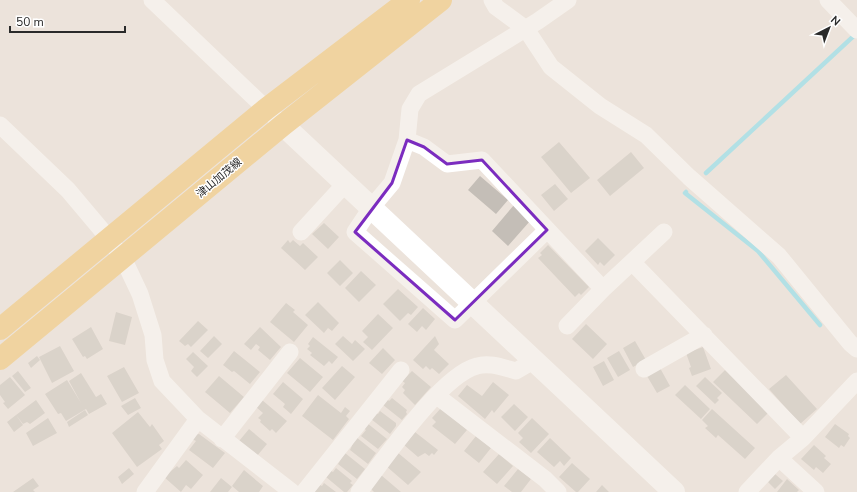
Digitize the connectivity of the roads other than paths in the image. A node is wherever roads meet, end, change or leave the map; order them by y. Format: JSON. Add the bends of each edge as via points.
{"nodes":[{"id":1,"x":152,"y":0,"type":"edge"},
{"id":2,"x":409,"y":0,"type":"edge"},
{"id":3,"x":440,"y":0,"type":"edge"},
{"id":4,"x":492,"y":0,"type":"edge"},
{"id":5,"x":568,"y":0,"type":"edge"},
{"id":6,"x":828,"y":0,"type":"edge"},
{"id":7,"x":526,"y":29,"type":"junction"},
{"id":8,"x":857,"y":30,"type":"edge"},
{"id":9,"x":266,"y":109,"type":"junction"},
{"id":10,"x":0,"y":125,"type":"edge"},
{"id":11,"x":283,"y":125,"type":"junction"},
{"id":12,"x":406,"y":140,"type":"junction"},
{"id":13,"x":345,"y":184,"type":"junction"},
{"id":14,"x":371,"y":208,"type":"junction"},
{"id":15,"x":547,"y":230,"type":"junction"},
{"id":16,"x":301,"y":232,"type":"dead end"},
{"id":17,"x":664,"y":232,"type":"dead end"},
{"id":18,"x":109,"y":238,"type":"junction"},
{"id":19,"x":123,"y":258,"type":"junction"},
{"id":20,"x":633,"y":263,"type":"junction"},
{"id":21,"x":603,"y":289,"type":"junction"},
{"id":22,"x":567,"y":326,"type":"dead end"},
{"id":23,"x":0,"y":329,"type":"edge"},
{"id":24,"x":704,"y":335,"type":"junction"},
{"id":25,"x":857,"y":349,"type":"edge"},
{"id":26,"x":290,"y":352,"type":"dead end"},
{"id":27,"x":0,"y":360,"type":"edge"},
{"id":28,"x":528,"y":364,"type":"dead end"},
{"id":29,"x":644,"y":369,"type":"dead end"},
{"id":30,"x":401,"y":370,"type":"dead end"},
{"id":31,"x":857,"y":381,"type":"edge"},
{"id":32,"x":437,"y":396,"type":"junction"},
{"id":33,"x":198,"y":419,"type":"junction"},
{"id":34,"x":803,"y":438,"type":"junction"},
{"id":35,"x":222,"y":439,"type":"junction"},
{"id":36,"x":779,"y":458,"type":"junction"},
{"id":37,"x":284,"y":490,"type":"edge"},
{"id":38,"x":145,"y":492,"type":"edge"},
{"id":39,"x":304,"y":492,"type":"edge"},
{"id":40,"x":359,"y":492,"type":"edge"},
{"id":41,"x":558,"y":492,"type":"edge"},
{"id":42,"x":674,"y":492,"type":"edge"},
{"id":43,"x":747,"y":492,"type":"edge"},
{"id":44,"x":816,"y":492,"type":"edge"}],
"edges":[{"from":1,"to":9,"type":"street"},
{"from":2,"to":9,"type":"main road"},
{"from":3,"to":11,"type":"main road","name":"津山加茂線"},
{"from":4,"to":7,"type":"street","via":[[496,7]]},
{"from":5,"to":7,"type":"street"},
{"from":6,"to":8,"type":"street"},
{"from":7,"to":12,"type":"street","via":[[419,94],[410,108]]},
{"from":7,"to":25,"type":"street","via":[[552,67],[600,106],[646,135],[779,256]]},
{"from":9,"to":11,"type":"street"},
{"from":9,"to":18,"type":"main road"},
{"from":10,"to":18,"type":"street","via":[[68,190]]},
{"from":11,"to":13,"type":"street"},
{"from":11,"to":19,"type":"main road","name":"津山加茂線"},
{"from":12,"to":14,"type":"street","via":[[392,183]]},
{"from":12,"to":15,"type":"street","via":[[424,147],[448,164],[482,160]]},
{"from":13,"to":14,"type":"street"},
{"from":13,"to":16,"type":"street"},
{"from":14,"to":15,"type":"street","via":[[355,232],[455,320]]},
{"from":14,"to":42,"type":"street"},
{"from":15,"to":21,"type":"street"},
{"from":17,"to":20,"type":"street"},
{"from":18,"to":19,"type":"street"},
{"from":18,"to":23,"type":"main road"},
{"from":19,"to":27,"type":"main road","name":"津山加茂線"},
{"from":19,"to":33,"type":"street","via":[[140,294],[153,335],[155,360],[162,381]]},
{"from":20,"to":21,"type":"street"},
{"from":20,"to":24,"type":"street"},
{"from":21,"to":22,"type":"street"},
{"from":24,"to":29,"type":"street"},
{"from":24,"to":34,"type":"street"},
{"from":26,"to":35,"type":"street"},
{"from":28,"to":32,"type":"street","via":[[516,371],[479,365],[449,382]]},
{"from":30,"to":39,"type":"street"},
{"from":31,"to":34,"type":"street"},
{"from":32,"to":40,"type":"street"},
{"from":32,"to":41,"type":"street","via":[[540,475]]},
{"from":33,"to":35,"type":"street"},
{"from":33,"to":38,"type":"street"},
{"from":34,"to":36,"type":"street"},
{"from":35,"to":37,"type":"street"},
{"from":36,"to":43,"type":"street"},
{"from":36,"to":44,"type":"street"}]}
